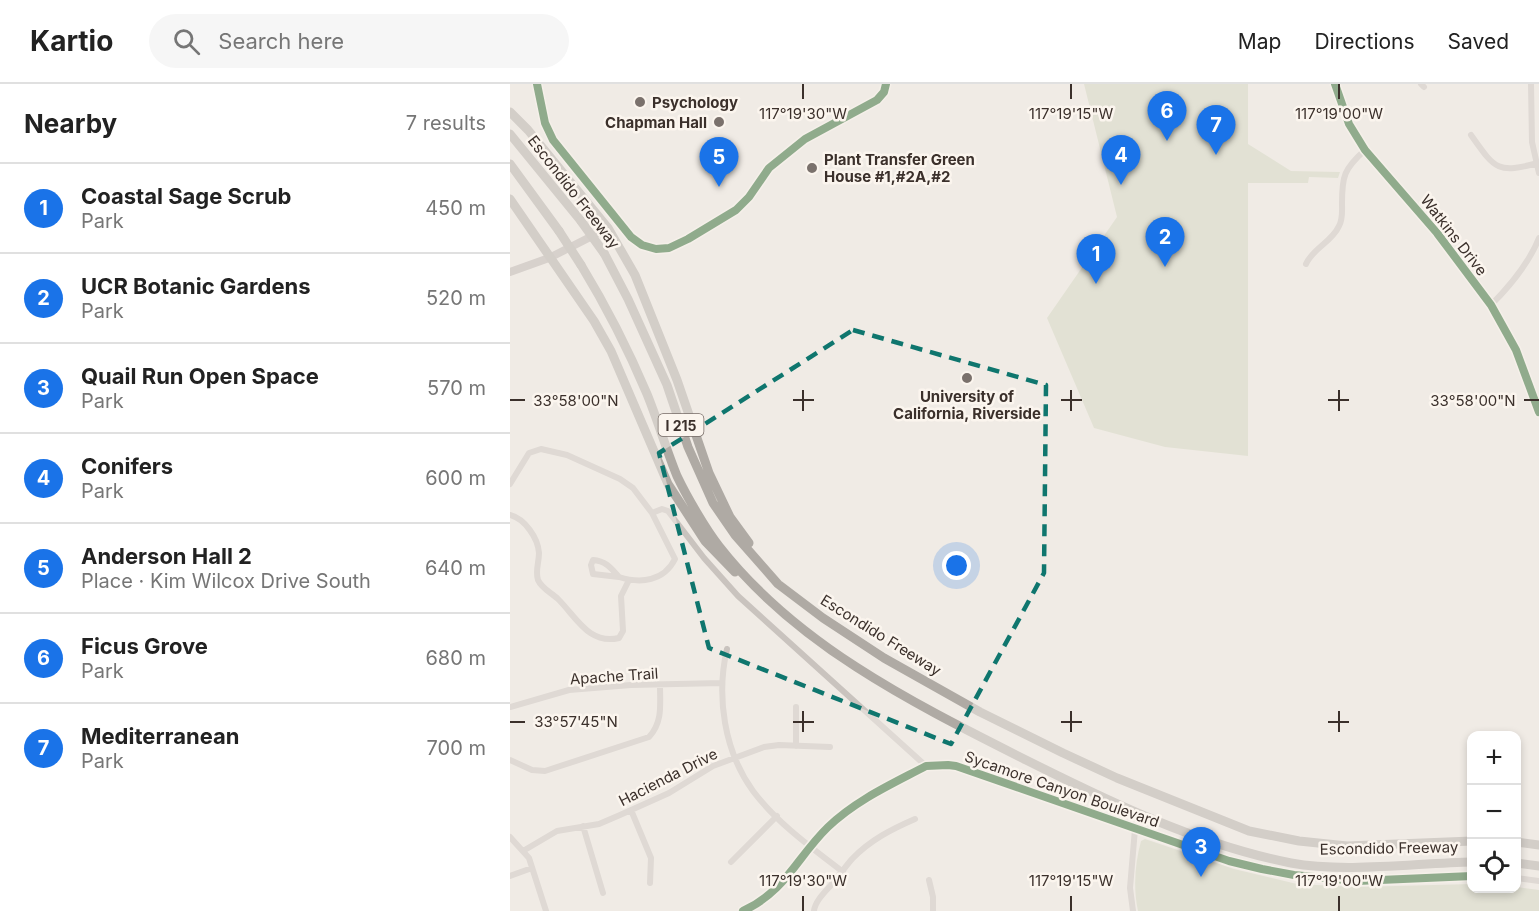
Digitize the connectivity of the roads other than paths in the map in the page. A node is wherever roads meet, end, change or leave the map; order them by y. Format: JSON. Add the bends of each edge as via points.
{"nodes":[{"id":1,"x":886,"y":84,"type":"edge"},
{"id":2,"x":1335,"y":84,"type":"edge"},
{"id":3,"x":1531,"y":84,"type":"edge"},
{"id":4,"x":537,"y":86,"type":"edge"},
{"id":5,"x":510,"y":112,"type":"edge"},
{"id":6,"x":510,"y":134,"type":"edge"},
{"id":7,"x":1471,"y":135,"type":"dead end"},
{"id":8,"x":1365,"y":150,"type":"junction"},
{"id":9,"x":1538,"y":163,"type":"edge"},
{"id":10,"x":510,"y":164,"type":"edge"},
{"id":11,"x":1539,"y":173,"type":"edge"},
{"id":12,"x":510,"y":199,"type":"edge"},
{"id":13,"x":608,"y":228,"type":"junction"},
{"id":14,"x":1539,"y":238,"type":"edge"},
{"id":15,"x":549,"y":258,"type":"junction"},
{"id":16,"x":1306,"y":264,"type":"dead end"},
{"id":17,"x":510,"y":272,"type":"edge"},
{"id":18,"x":1491,"y":305,"type":"junction"},
{"id":19,"x":1539,"y":412,"type":"edge"},
{"id":20,"x":510,"y":484,"type":"edge"},
{"id":21,"x":652,"y":513,"type":"junction"},
{"id":22,"x":510,"y":515,"type":"edge"},
{"id":23,"x":619,"y":577,"type":"dead end"},
{"id":24,"x":629,"y":580,"type":"junction"},
{"id":25,"x":778,"y":584,"type":"junction"},
{"id":26,"x":757,"y":591,"type":"junction"},
{"id":27,"x":727,"y":649,"type":"dead end"},
{"id":28,"x":722,"y":684,"type":"junction"},
{"id":29,"x":660,"y":685,"type":"junction"},
{"id":30,"x":510,"y":707,"type":"edge"},
{"id":31,"x":796,"y":707,"type":"dead end"},
{"id":32,"x":796,"y":746,"type":"junction"},
{"id":33,"x":830,"y":747,"type":"dead end"},
{"id":34,"x":735,"y":757,"type":"junction"},
{"id":35,"x":510,"y":760,"type":"edge"},
{"id":36,"x":926,"y":766,"type":"junction"},
{"id":37,"x":632,"y":810,"type":"junction"},
{"id":38,"x":777,"y":816,"type":"junction"},
{"id":39,"x":915,"y":819,"type":"dead end"},
{"id":40,"x":583,"y":826,"type":"junction"},
{"id":41,"x":1136,"y":829,"type":"junction"},
{"id":42,"x":510,"y":837,"type":"edge"},
{"id":43,"x":1539,"y":840,"type":"edge"},
{"id":44,"x":1467,"y":841,"type":"edge"},
{"id":45,"x":1521,"y":842,"type":"edge"},
{"id":46,"x":1521,"y":843,"type":"edge"},
{"id":47,"x":1539,"y":845,"type":"edge"},
{"id":48,"x":811,"y":848,"type":"junction"},
{"id":49,"x":523,"y":850,"type":"junction"},
{"id":50,"x":731,"y":862,"type":"dead end"},
{"id":51,"x":1467,"y":862,"type":"edge"},
{"id":52,"x":1521,"y":864,"type":"edge"},
{"id":53,"x":1539,"y":866,"type":"edge"},
{"id":54,"x":532,"y":868,"type":"junction"},
{"id":55,"x":843,"y":872,"type":"junction"},
{"id":56,"x":510,"y":876,"type":"edge"},
{"id":57,"x":1467,"y":876,"type":"edge"},
{"id":58,"x":1521,"y":879,"type":"edge"},
{"id":59,"x":929,"y":880,"type":"dead end"},
{"id":60,"x":1539,"y":881,"type":"edge"},
{"id":61,"x":650,"y":883,"type":"dead end"},
{"id":62,"x":603,"y":893,"type":"dead end"},
{"id":63,"x":546,"y":911,"type":"edge"},
{"id":64,"x":743,"y":911,"type":"edge"},
{"id":65,"x":814,"y":911,"type":"edge"},
{"id":66,"x":933,"y":911,"type":"edge"},
{"id":67,"x":1133,"y":911,"type":"edge"}],
"edges":[{"from":1,"to":4,"type":"street","via":[[877,100],[820,129],[790,150],[769,168],[749,197],[730,215],[669,248],[656,249],[642,245],[625,230],[553,140]]},
{"from":2,"to":8,"type":"main road","name":"Watkins Drive","via":[[1349,124]]},
{"from":3,"to":9,"type":"street","via":[[1532,142]]},
{"from":5,"to":13,"type":"highway"},
{"from":6,"to":25,"type":"highway","name":"Escondido Freeway","number":"I 215","bridge":true,"via":[[604,253],[667,385],[691,456],[713,503]]},
{"from":7,"to":9,"type":"street","via":[[1501,168]]},
{"from":8,"to":16,"type":"street","via":[[1345,172],[1339,227]]},
{"from":8,"to":18,"type":"main road","name":"Watkins Drive","via":[[1437,233]]},
{"from":9,"to":11,"type":"street"},
{"from":10,"to":26,"type":"highway","name":"Escondido Freeway","number":"I 215","bridge":true,"via":[[560,231],[608,309],[678,478],[717,544]]},
{"from":12,"to":15,"type":"highway"},
{"from":13,"to":15,"type":"main road"},
{"from":13,"to":25,"type":"highway","via":[[635,276],[721,500]]},
{"from":14,"to":18,"type":"street","via":[[1528,259]]},
{"from":15,"to":17,"type":"main road"},
{"from":15,"to":26,"type":"highway","via":[[611,351],[651,450],[679,503],[705,541]]},
{"from":18,"to":19,"type":"main road","name":"Watkins Drive","via":[[1516,350]]},
{"from":20,"to":21,"type":"street","via":[[529,453],[552,450],[620,479],[633,488]]},
{"from":21,"to":24,"type":"street","via":[[675,559],[670,570],[657,579]]},
{"from":21,"to":36,"type":"street","via":[[662,509],[671,514],[735,593]]},
{"from":22,"to":24,"type":"street","via":[[527,526],[538,545],[539,583],[588,633],[610,641],[619,638],[623,631],[621,596]]},
{"from":23,"to":24,"type":"street"},
{"from":25,"to":44,"type":"highway","name":"Escondido Freeway","number":"I 215","via":[[884,658],[980,712],[1117,778],[1249,831],[1347,846]]},
{"from":26,"to":51,"type":"highway","name":"Escondido Freeway","number":"I 215","via":[[825,647],[872,678],[1053,774],[1190,834],[1295,864],[1343,867]]},
{"from":27,"to":28,"type":"street"},
{"from":28,"to":29,"type":"street","name":"Apache Trail"},
{"from":28,"to":34,"type":"street"},
{"from":29,"to":30,"type":"street","name":"Apache Trail","via":[[569,690]]},
{"from":29,"to":35,"type":"street","via":[[660,718],[650,736],[545,771]]},
{"from":31,"to":32,"type":"street"},
{"from":32,"to":33,"type":"street","name":"Hacienda Drive"},
{"from":32,"to":34,"type":"street","name":"Hacienda Drive","via":[[764,747]]},
{"from":34,"to":37,"type":"street","name":"Hacienda Drive"},
{"from":34,"to":38,"type":"street","via":[[754,792]]},
{"from":36,"to":41,"type":"street","name":"Sycamore Canyon Boulevard","via":[[956,766]]},
{"from":36,"to":48,"type":"street","via":[[852,807]]},
{"from":37,"to":40,"type":"street","name":"Hacienda Drive","via":[[599,824]]},
{"from":37,"to":61,"type":"street","via":[[651,858]]},
{"from":38,"to":48,"type":"street"},
{"from":38,"to":50,"type":"street"},
{"from":39,"to":55,"type":"street","via":[[868,845]]},
{"from":40,"to":49,"type":"street","name":"Hacienda Drive","via":[[557,831]]},
{"from":40,"to":62,"type":"street"},
{"from":41,"to":57,"type":"street","name":"Sycamore Canyon Boulevard","via":[[1229,861],[1294,875],[1357,881]]},
{"from":41,"to":67,"type":"street","via":[[1130,888]]},
{"from":42,"to":49,"type":"street"},
{"from":43,"to":45,"type":"highway"},
{"from":46,"to":47,"type":"highway"},
{"from":48,"to":55,"type":"street"},
{"from":48,"to":64,"type":"street","via":[[770,894]]},
{"from":49,"to":54,"type":"street"},
{"from":52,"to":53,"type":"highway"},
{"from":54,"to":56,"type":"street"},
{"from":54,"to":63,"type":"street"},
{"from":55,"to":65,"type":"street"},
{"from":58,"to":60,"type":"street"},
{"from":59,"to":66,"type":"street"}]}
